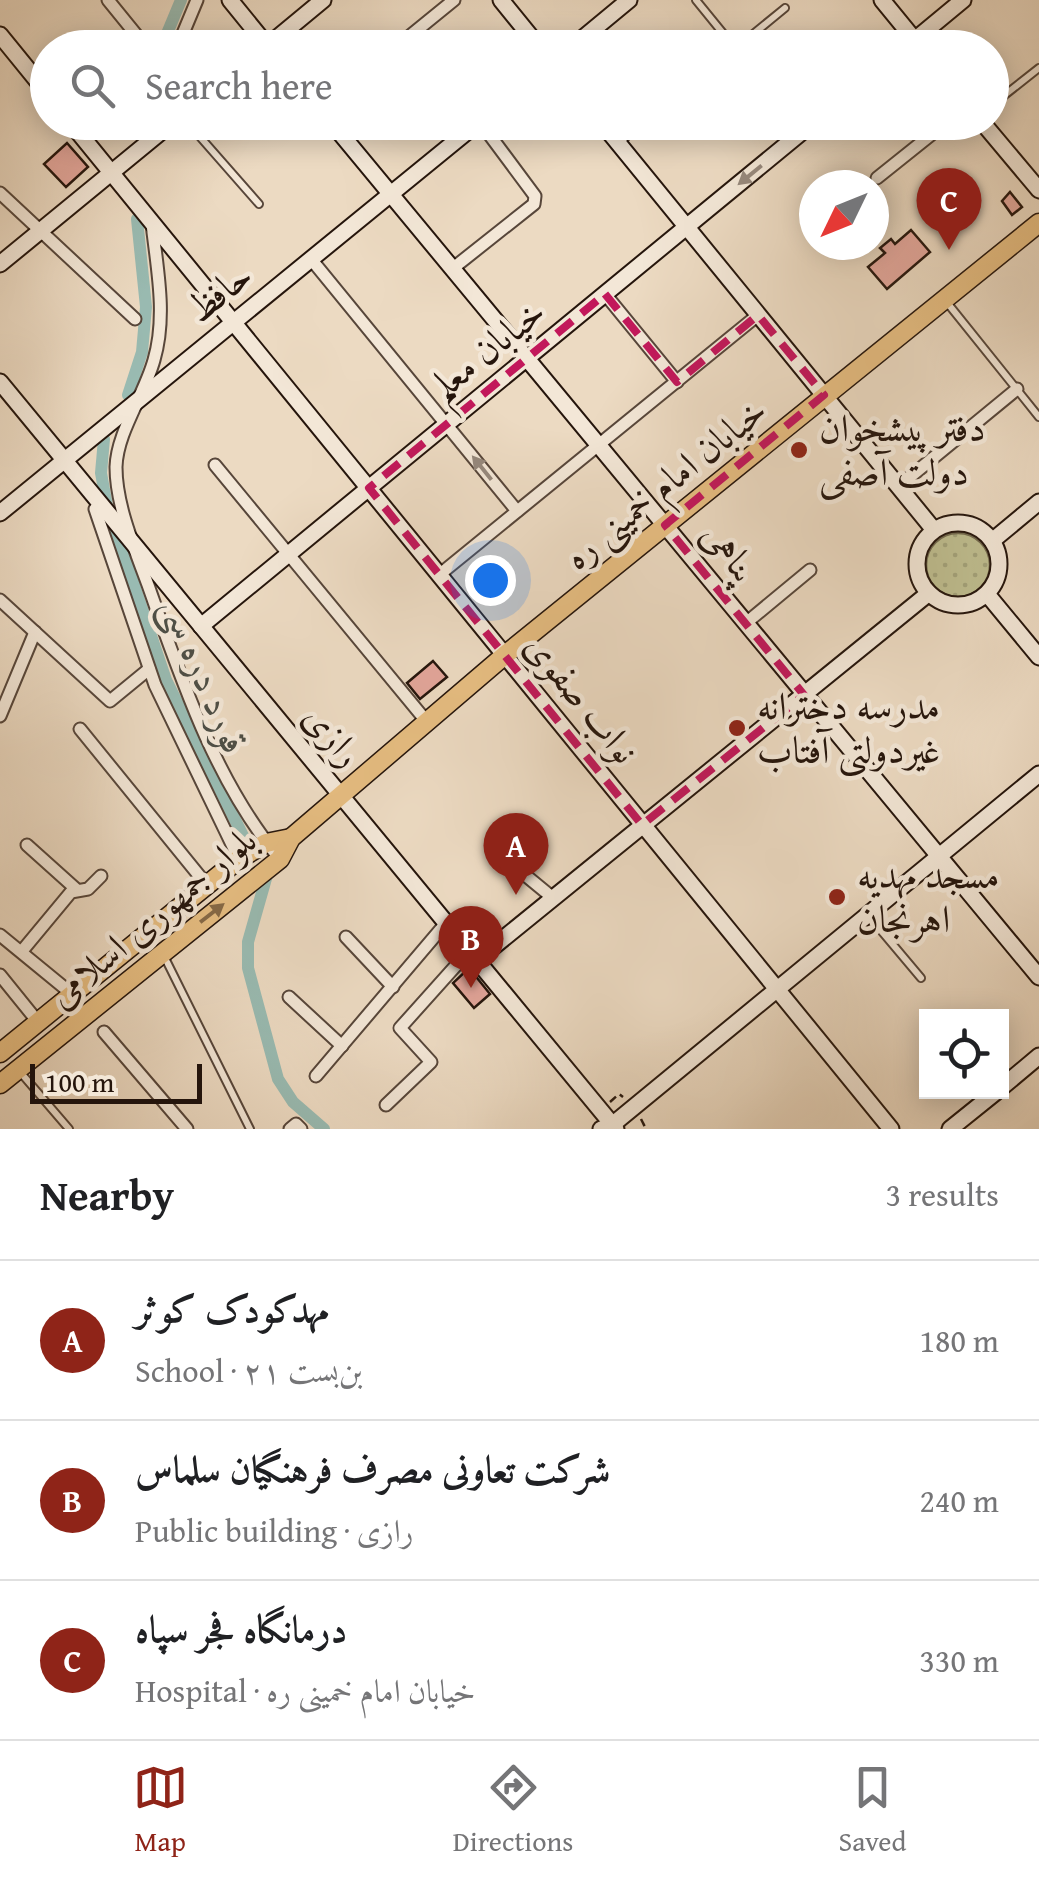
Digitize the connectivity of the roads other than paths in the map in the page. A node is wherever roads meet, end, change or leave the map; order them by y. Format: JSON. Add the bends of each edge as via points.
{"nodes":[{"id":1,"x":108,"y":0,"type":"edge"},
{"id":2,"x":198,"y":0,"type":"edge"},
{"id":3,"x":230,"y":0,"type":"edge"},
{"id":4,"x":323,"y":0,"type":"edge"},
{"id":5,"x":454,"y":0,"type":"edge"},
{"id":6,"x":502,"y":0,"type":"edge"},
{"id":7,"x":630,"y":0,"type":"edge"},
{"id":8,"x":696,"y":0,"type":"edge"},
{"id":9,"x":882,"y":0,"type":"edge"},
{"id":10,"x":963,"y":0,"type":"edge"},
{"id":11,"x":785,"y":8,"type":"dead end"},
{"id":12,"x":132,"y":30,"type":"edge"},
{"id":13,"x":186,"y":30,"type":"edge"},
{"id":14,"x":254,"y":30,"type":"edge"},
{"id":15,"x":287,"y":30,"type":"edge"},
{"id":16,"x":417,"y":30,"type":"edge"},
{"id":17,"x":526,"y":30,"type":"edge"},
{"id":18,"x":593,"y":30,"type":"edge"},
{"id":19,"x":721,"y":30,"type":"edge"},
{"id":20,"x":758,"y":30,"type":"edge"},
{"id":21,"x":903,"y":30,"type":"edge"},
{"id":22,"x":930,"y":30,"type":"edge"},
{"id":23,"x":0,"y":36,"type":"edge"},
{"id":24,"x":1039,"y":68,"type":"edge"},
{"id":25,"x":30,"y":72,"type":"edge"},
{"id":26,"x":1009,"y":92,"type":"edge"},
{"id":27,"x":84,"y":140,"type":"edge"},
{"id":28,"x":152,"y":140,"type":"edge"},
{"id":29,"x":203,"y":140,"type":"edge"},
{"id":30,"x":346,"y":140,"type":"edge"},
{"id":31,"x":458,"y":140,"type":"edge"},
{"id":32,"x":493,"y":140,"type":"edge"},
{"id":33,"x":615,"y":140,"type":"edge"},
{"id":34,"x":623,"y":140,"type":"edge"},
{"id":35,"x":788,"y":140,"type":"edge"},
{"id":36,"x":925,"y":140,"type":"edge"},
{"id":37,"x":997,"y":140,"type":"edge"},
{"id":38,"x":618,"y":144,"type":"junction"},
{"id":39,"x":888,"y":170,"type":"edge"},
{"id":40,"x":111,"y":173,"type":"junction"},
{"id":41,"x":1039,"y":190,"type":"edge"},
{"id":42,"x":0,"y":193,"type":"edge"},
{"id":43,"x":391,"y":194,"type":"junction"},
{"id":44,"x":259,"y":204,"type":"dead end"},
{"id":45,"x":152,"y":222,"type":"junction"},
{"id":46,"x":1039,"y":223,"type":"edge"},
{"id":47,"x":687,"y":227,"type":"junction"},
{"id":48,"x":42,"y":230,"type":"junction"},
{"id":49,"x":311,"y":260,"type":"junction"},
{"id":50,"x":0,"y":264,"type":"edge"},
{"id":51,"x":452,"y":269,"type":"junction"},
{"id":52,"x":605,"y":294,"type":"junction"},
{"id":53,"x":944,"y":299,"type":"junction"},
{"id":54,"x":758,"y":315,"type":"junction"},
{"id":55,"x":135,"y":319,"type":"dead end"},
{"id":56,"x":234,"y":322,"type":"junction"},
{"id":57,"x":527,"y":358,"type":"junction"},
{"id":58,"x":0,"y":382,"type":"edge"},
{"id":59,"x":677,"y":382,"type":"junction"},
{"id":60,"x":1017,"y":389,"type":"junction"},
{"id":61,"x":824,"y":395,"type":"junction"},
{"id":62,"x":142,"y":397,"type":"junction"},
{"id":63,"x":1039,"y":417,"type":"edge"},
{"id":64,"x":446,"y":425,"type":"junction"},
{"id":65,"x":598,"y":444,"type":"junction"},
{"id":66,"x":64,"y":460,"type":"junction"},
{"id":67,"x":215,"y":465,"type":"dead end"},
{"id":68,"x":898,"y":486,"type":"junction"},
{"id":69,"x":369,"y":488,"type":"junction"},
{"id":70,"x":1039,"y":502,"type":"edge"},
{"id":71,"x":95,"y":509,"type":"dead end"},
{"id":72,"x":1,"y":510,"type":"edge"},
{"id":73,"x":517,"y":511,"type":"junction"},
{"id":74,"x":665,"y":525,"type":"junction"},
{"id":75,"x":934,"y":530,"type":"junction"},
{"id":76,"x":992,"y":541,"type":"junction"},
{"id":77,"x":133,"y":544,"type":"junction"},
{"id":78,"x":289,"y":554,"type":"junction"},
{"id":79,"x":810,"y":570,"type":"dead end"},
{"id":80,"x":440,"y":574,"type":"junction"},
{"id":81,"x":929,"y":593,"type":"junction"},
{"id":82,"x":987,"y":594,"type":"junction"},
{"id":83,"x":0,"y":600,"type":"edge"},
{"id":84,"x":746,"y":623,"type":"junction"},
{"id":85,"x":201,"y":626,"type":"junction"},
{"id":86,"x":35,"y":632,"type":"junction"},
{"id":87,"x":1036,"y":647,"type":"edge"},
{"id":88,"x":505,"y":655,"type":"junction"},
{"id":89,"x":149,"y":669,"type":"junction"},
{"id":90,"x":804,"y":694,"type":"junction"},
{"id":91,"x":0,"y":716,"type":"edge"},
{"id":92,"x":427,"y":722,"type":"junction"},
{"id":93,"x":80,"y":729,"type":"dead end"},
{"id":94,"x":1039,"y":774,"type":"edge"},
{"id":95,"x":341,"y":796,"type":"junction"},
{"id":96,"x":642,"y":826,"type":"junction"},
{"id":97,"x":291,"y":838,"type":"junction"},
{"id":98,"x":266,"y":842,"type":"junction"},
{"id":99,"x":27,"y":844,"type":"dead end"},
{"id":100,"x":502,"y":856,"type":"dead end"},
{"id":101,"x":939,"y":856,"type":"junction"},
{"id":102,"x":238,"y":859,"type":"junction"},
{"id":103,"x":280,"y":860,"type":"junction"},
{"id":104,"x":102,"y":876,"type":"dead end"},
{"id":105,"x":206,"y":884,"type":"junction"},
{"id":106,"x":76,"y":889,"type":"junction"},
{"id":107,"x":554,"y":898,"type":"junction"},
{"id":108,"x":868,"y":914,"type":"junction"},
{"id":109,"x":446,"y":923,"type":"junction"},
{"id":110,"x":0,"y":935,"type":"edge"},
{"id":111,"x":346,"y":937,"type":"dead end"},
{"id":112,"x":22,"y":951,"type":"junction"},
{"id":113,"x":162,"y":953,"type":"junction"},
{"id":114,"x":473,"y":956,"type":"junction"},
{"id":115,"x":0,"y":975,"type":"edge"},
{"id":116,"x":1039,"y":977,"type":"edge"},
{"id":117,"x":921,"y":978,"type":"dead end"},
{"id":118,"x":393,"y":987,"type":"junction"},
{"id":119,"x":777,"y":989,"type":"junction"},
{"id":120,"x":72,"y":994,"type":"junction"},
{"id":121,"x":289,"y":997,"type":"dead end"},
{"id":122,"x":38,"y":1022,"type":"junction"},
{"id":123,"x":104,"y":1032,"type":"dead end"},
{"id":124,"x":342,"y":1046,"type":"junction"},
{"id":125,"x":0,"y":1053,"type":"edge"},
{"id":126,"x":1039,"y":1056,"type":"edge"},
{"id":127,"x":18,"y":1069,"type":"junction"},
{"id":128,"x":316,"y":1076,"type":"dead end"},
{"id":129,"x":1009,"y":1080,"type":"edge"},
{"id":130,"x":0,"y":1084,"type":"edge"},
{"id":131,"x":987,"y":1099,"type":"edge"},
{"id":132,"x":386,"y":1106,"type":"dead end"},
{"id":133,"x":610,"y":1128,"type":"edge"},
{"id":134,"x":69,"y":1129,"type":"edge"},
{"id":135,"x":186,"y":1129,"type":"edge"},
{"id":136,"x":250,"y":1129,"type":"edge"},
{"id":137,"x":290,"y":1129,"type":"edge"},
{"id":138,"x":301,"y":1129,"type":"edge"},
{"id":139,"x":891,"y":1129,"type":"edge"},
{"id":140,"x":950,"y":1129,"type":"edge"}],
"edges":[{"from":1,"to":12,"type":"street"},
{"from":2,"to":13,"type":"street"},
{"from":3,"to":14,"type":"street"},
{"from":4,"to":15,"type":"street"},
{"from":5,"to":16,"type":"street"},
{"from":6,"to":17,"type":"street"},
{"from":7,"to":18,"type":"street"},
{"from":8,"to":19,"type":"lane"},
{"from":9,"to":21,"type":"street"},
{"from":10,"to":22,"type":"street"},
{"from":11,"to":20,"type":"lane"},
{"from":23,"to":25,"type":"street"},
{"from":24,"to":26,"type":"lane"},
{"from":27,"to":40,"type":"street","name":"نواب صفوی"},
{"from":28,"to":40,"type":"street"},
{"from":29,"to":44,"type":"lane"},
{"from":30,"to":43,"type":"street","name":"پناهی"},
{"from":31,"to":43,"type":"street","name":"حافظ"},
{"from":32,"to":51,"type":"street","via":[[535,196],[534,204]]},
{"from":33,"to":38,"type":"street"},
{"from":34,"to":38,"type":"lane"},
{"from":35,"to":47,"type":"street","name":"خیابان معلم","one_way":true},
{"from":36,"to":39,"type":"street"},
{"from":37,"to":41,"type":"street"},
{"from":38,"to":47,"type":"street"},
{"from":40,"to":45,"type":"street","name":"نواب صفوی"},
{"from":40,"to":48,"type":"street"},
{"from":42,"to":48,"type":"street"},
{"from":43,"to":49,"type":"street","name":"حافظ"},
{"from":43,"to":51,"type":"street","name":"پناهی"},
{"from":45,"to":56,"type":"street","name":"نواب صفوی"},
{"from":45,"to":62,"type":"street","via":[[161,308]]},
{"from":46,"to":53,"type":"main road","name":"خیابان امام خمینی ره"},
{"from":47,"to":52,"type":"street","name":"خیابان معلم"},
{"from":47,"to":54,"type":"street"},
{"from":48,"to":50,"type":"street"},
{"from":48,"to":55,"type":"street"},
{"from":49,"to":56,"type":"street","name":"حافظ"},
{"from":49,"to":64,"type":"street"},
{"from":51,"to":57,"type":"street","name":"پناهی"},
{"from":52,"to":57,"type":"street","name":"خیابان معلم"},
{"from":52,"to":59,"type":"street"},
{"from":53,"to":60,"type":"lane"},
{"from":53,"to":61,"type":"main road","name":"خیابان امام خمینی ره"},
{"from":54,"to":59,"type":"street"},
{"from":54,"to":61,"type":"street"},
{"from":56,"to":62,"type":"street","name":"حافظ"},
{"from":56,"to":69,"type":"street","name":"نواب صفوی"},
{"from":57,"to":64,"type":"street","name":"خیابان معلم"},
{"from":57,"to":65,"type":"street","name":"پناهی"},
{"from":58,"to":66,"type":"street","name":"رازی"},
{"from":59,"to":65,"type":"street"},
{"from":60,"to":63,"type":"lane"},
{"from":60,"to":68,"type":"street"},
{"from":61,"to":68,"type":"street"},
{"from":61,"to":74,"type":"main road","name":"خیابان امام خمینی ره"},
{"from":62,"to":66,"type":"street","name":"حافظ"},
{"from":62,"to":77,"type":"street","via":[[118,443],[116,472]]},
{"from":64,"to":69,"type":"street","name":"خیابان معلم"},
{"from":73,"to":64,"type":"street","one_way":true},
{"from":65,"to":73,"type":"street"},
{"from":65,"to":74,"type":"street","name":"پناهی"},
{"from":66,"to":72,"type":"street","name":"حافظ"},
{"from":66,"to":77,"type":"street","name":"رازی"},
{"from":67,"to":78,"type":"street"},
{"from":68,"to":75,"type":"street"},
{"from":69,"to":78,"type":"street","name":"خیابان معلم"},
{"from":69,"to":80,"type":"street","name":"نواب صفوی"},
{"from":70,"to":76,"type":"street"},
{"from":71,"to":89,"type":"street"},
{"from":73,"to":80,"type":"street"},
{"from":74,"to":84,"type":"street","name":"پناهی"},
{"from":74,"to":88,"type":"main road","name":"خیابان امام خمینی ره"},
{"from":75,"to":76,"type":"street","via":[[966,524]]},
{"from":75,"to":81,"type":"street","via":[[917,566]]},
{"from":76,"to":82,"type":"street","via":[[998,576]]},
{"from":77,"to":85,"type":"street","name":"رازی"},
{"from":77,"to":98,"type":"street","via":[[180,675]]},
{"from":78,"to":85,"type":"street","name":"خیابان معلم"},
{"from":78,"to":92,"type":"street"},
{"from":79,"to":84,"type":"street"},
{"from":80,"to":88,"type":"street","name":"نواب صفوی"},
{"from":81,"to":82,"type":"street","via":[[956,606]]},
{"from":81,"to":90,"type":"street"},
{"from":82,"to":87,"type":"street"},
{"from":83,"to":86,"type":"street"},
{"from":84,"to":90,"type":"street","name":"پناهی"},
{"from":85,"to":95,"type":"street","name":"رازی"},
{"from":86,"to":89,"type":"street","via":[[110,701]]},
{"from":86,"to":91,"type":"street"},
{"from":88,"to":92,"type":"main road","name":"خیابان امام خمینی ره"},
{"from":88,"to":96,"type":"street","name":"نواب صفوی"},
{"from":89,"to":102,"type":"street"},
{"from":90,"to":96,"type":"street"},
{"from":90,"to":101,"type":"street","name":"پناهی"},
{"from":92,"to":95,"type":"main road","name":"خیابان امام خمینی ره"},
{"from":93,"to":105,"type":"street"},
{"from":94,"to":101,"type":"street"},
{"from":95,"to":97,"type":"main road","name":"خیابان امام خمینی ره"},
{"from":95,"to":109,"type":"street","name":"رازی"},
{"from":96,"to":107,"type":"street"},
{"from":96,"to":119,"type":"street","name":"نواب صفوی"},
{"from":97,"to":98,"type":"main road","name":"بلوار جمهوری اسلامی"},
{"from":97,"to":103,"type":"main road","name":"بلوار جمهوری اسلامی"},
{"from":98,"to":102,"type":"main road","name":"بلوار جمهوری اسلامی"},
{"from":98,"to":103,"type":"street"},
{"from":99,"to":106,"type":"street"},
{"from":100,"to":107,"type":"street"},
{"from":101,"to":108,"type":"street"},
{"from":101,"to":116,"type":"street","name":"پناهی"},
{"from":102,"to":105,"type":"main road","name":"بلوار جمهوری اسلامی"},
{"from":113,"to":103,"type":"main road","name":"بلوار جمهوری اسلامی","one_way":true},
{"from":104,"to":106,"type":"street","via":[[88,889]]},
{"from":105,"to":120,"type":"main road","name":"بلوار جمهوری اسلامی"},
{"from":106,"to":112,"type":"street"},
{"from":107,"to":114,"type":"street"},
{"from":108,"to":117,"type":"lane"},
{"from":108,"to":119,"type":"street"},
{"from":109,"to":114,"type":"street","name":"رازی"},
{"from":109,"to":118,"type":"street"},
{"from":110,"to":112,"type":"street"},
{"from":111,"to":118,"type":"street"},
{"from":112,"to":120,"type":"street"},
{"from":113,"to":127,"type":"main road","name":"بلوار جمهوری اسلامی"},
{"from":113,"to":136,"type":"lane"},
{"from":114,"to":132,"type":"street","via":[[400,1028],[430,1062]]},
{"from":114,"to":133,"type":"street","name":"رازی"},
{"from":115,"to":122,"type":"street"},
{"from":118,"to":124,"type":"street"},
{"from":119,"to":133,"type":"street"},
{"from":119,"to":139,"type":"street","name":"نواب صفوی"},
{"from":120,"to":122,"type":"main road","name":"بلوار جمهوری اسلامی"},
{"from":121,"to":124,"type":"street"},
{"from":122,"to":125,"type":"main road","name":"بلوار جمهوری اسلامی"},
{"from":123,"to":135,"type":"street"},
{"from":124,"to":128,"type":"street"},
{"from":126,"to":129,"type":"street"},
{"from":127,"to":130,"type":"main road","name":"بلوار جمهوری اسلامی"},
{"from":127,"to":134,"type":"lane"},
{"from":131,"to":140,"type":"street"},
{"from":137,"to":138,"type":"street"}]}
